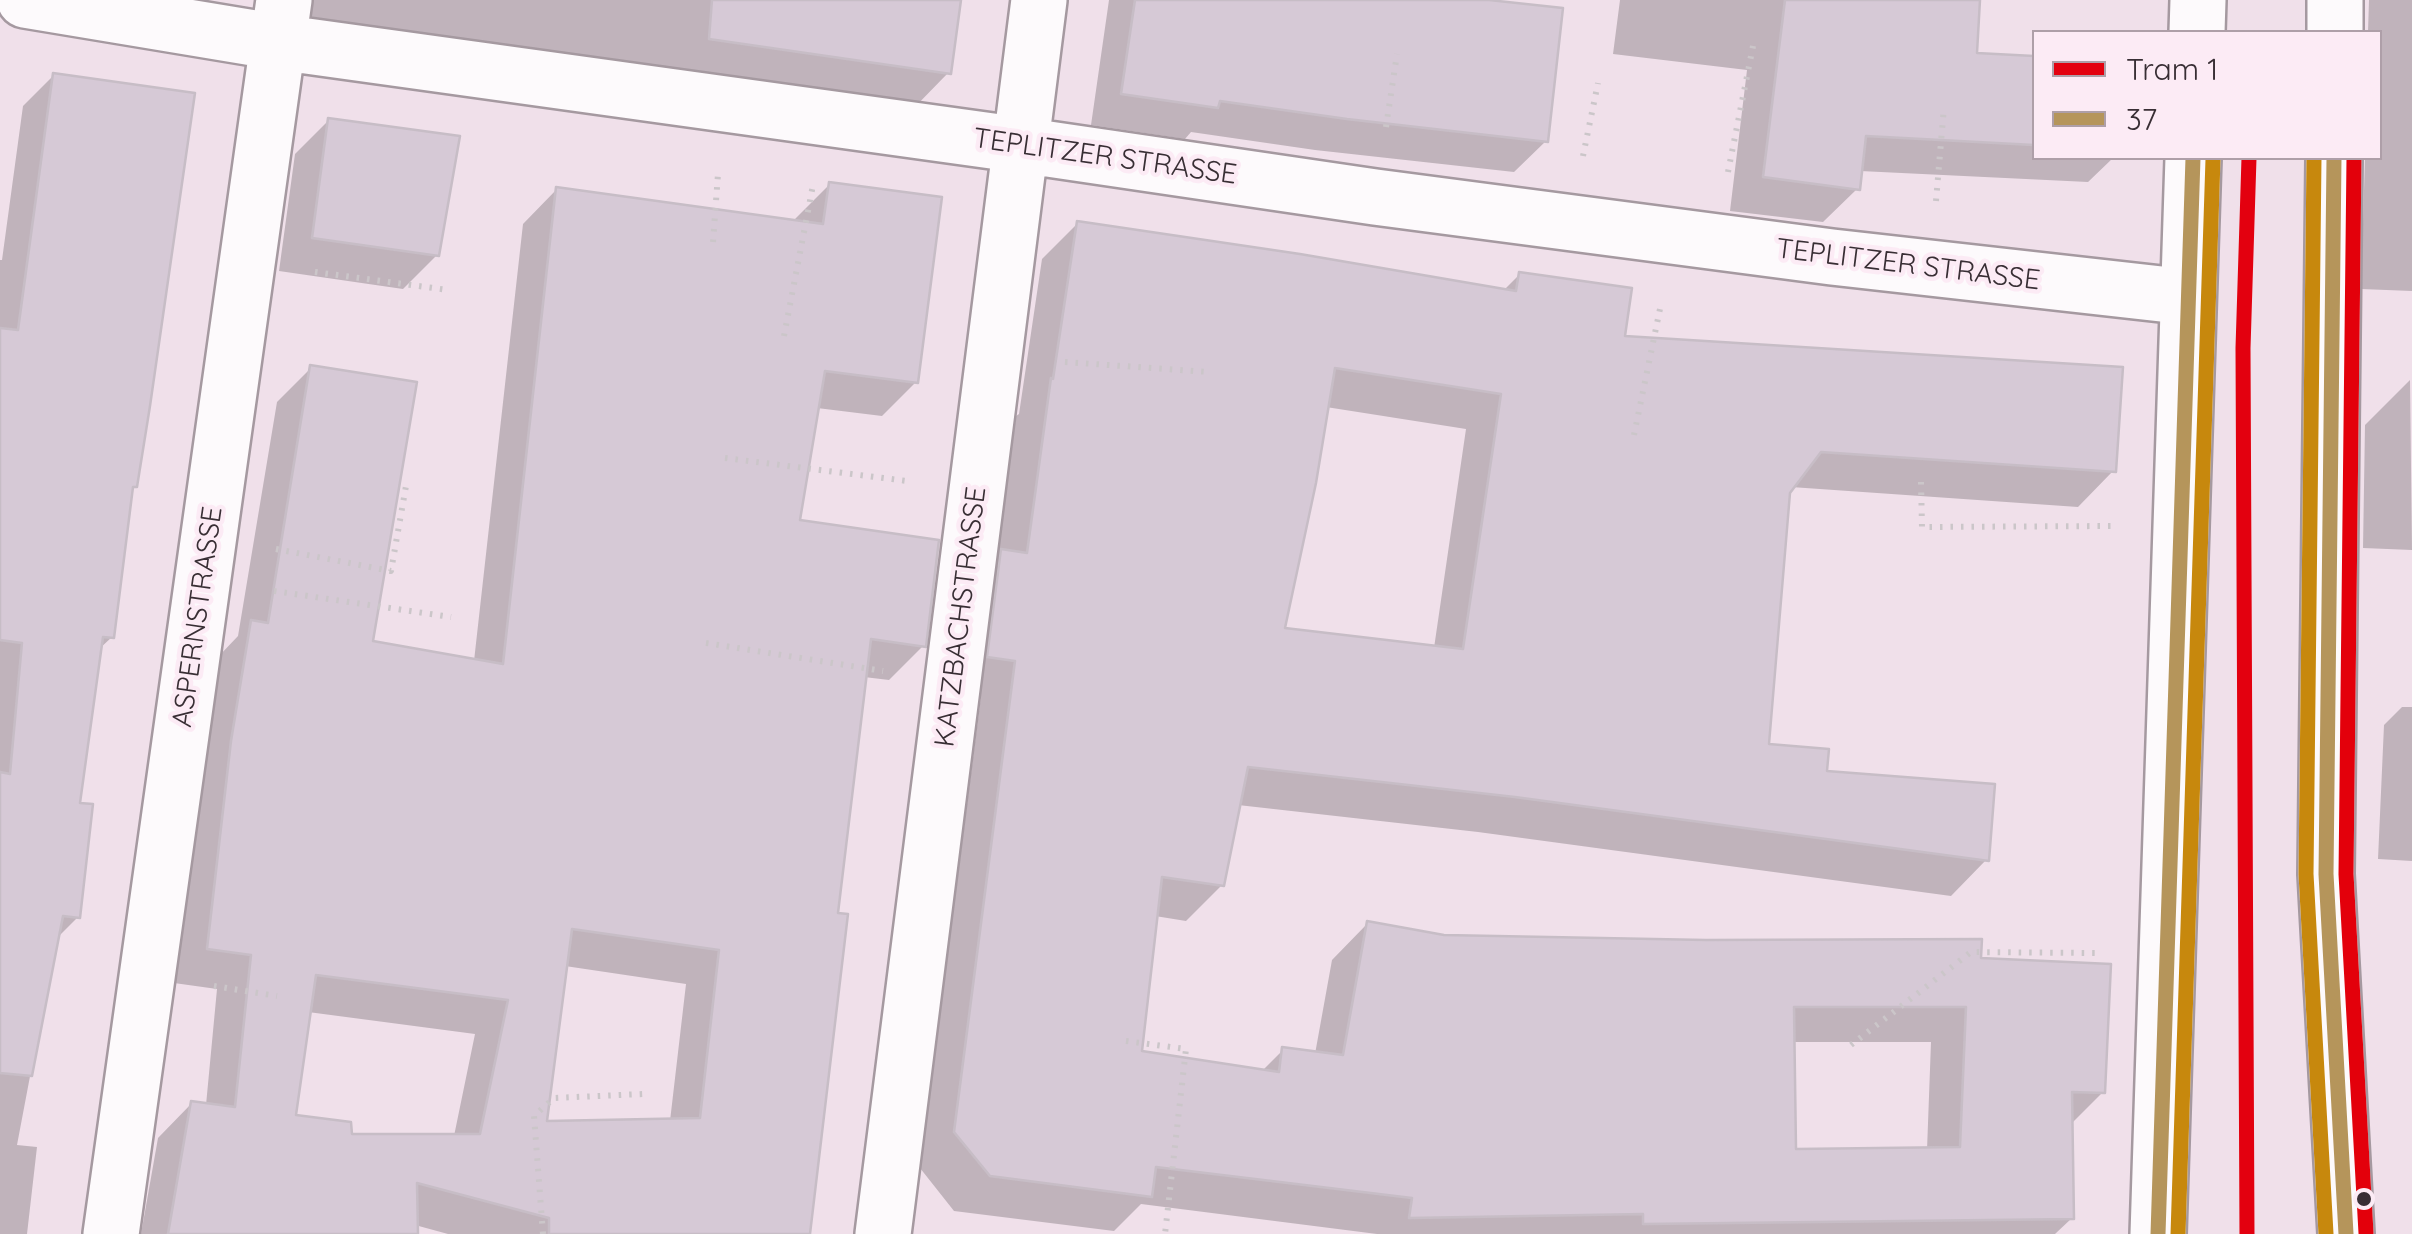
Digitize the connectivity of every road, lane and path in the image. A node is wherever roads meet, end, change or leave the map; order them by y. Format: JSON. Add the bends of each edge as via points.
{"nodes":[{"id":1,"x":25,"y":0,"type":"edge"},
{"id":2,"x":1039,"y":0,"type":"edge"},
{"id":3,"x":2198,"y":0,"type":"edge"},
{"id":4,"x":2335,"y":0,"type":"edge"},
{"id":5,"x":281,"y":21,"type":"edge"},
{"id":6,"x":2197,"y":30,"type":"edge"},
{"id":7,"x":2334,"y":30,"type":"edge"},
{"id":8,"x":1753,"y":46,"type":"dead end"},
{"id":9,"x":1944,"y":107,"type":"dead end"},
{"id":10,"x":827,"y":118,"type":"junction"},
{"id":11,"x":1020,"y":145,"type":"junction"},
{"id":12,"x":2193,"y":160,"type":"edge"},
{"id":13,"x":2334,"y":160,"type":"edge"},
{"id":14,"x":1694,"y":239,"type":"junction"},
{"id":15,"x":247,"y":264,"type":"junction"},
{"id":16,"x":1930,"y":269,"type":"junction"},
{"id":17,"x":448,"y":290,"type":"dead end"},
{"id":18,"x":2188,"y":297,"type":"junction"},
{"id":19,"x":784,"y":336,"type":"dead end"},
{"id":20,"x":994,"y":356,"type":"junction"},
{"id":21,"x":1208,"y":372,"type":"dead end"},
{"id":22,"x":1634,"y":435,"type":"dead end"},
{"id":23,"x":725,"y":458,"type":"dead end"},
{"id":24,"x":1921,"y":482,"type":"dead end"},
{"id":25,"x":406,"y":486,"type":"dead end"},
{"id":26,"x":977,"y":490,"type":"junction"},
{"id":27,"x":2182,"y":525,"type":"junction"},
{"id":28,"x":206,"y":558,"type":"junction"},
{"id":29,"x":450,"y":617,"type":"dead end"},
{"id":30,"x":706,"y":643,"type":"dead end"},
{"id":31,"x":953,"y":682,"type":"junction"},
{"id":32,"x":2167,"y":954,"type":"junction"},
{"id":33,"x":1126,"y":1041,"type":"dead end"},
{"id":34,"x":1851,"y":1045,"type":"dead end"},
{"id":35,"x":643,"y":1094,"type":"dead end"},
{"id":36,"x":111,"y":1234,"type":"edge"},
{"id":37,"x":543,"y":1234,"type":"edge"},
{"id":38,"x":882,"y":1234,"type":"edge"},
{"id":39,"x":1165,"y":1234,"type":"edge"},
{"id":40,"x":2158,"y":1234,"type":"edge"},
{"id":41,"x":2346,"y":1234,"type":"edge"}],
"edges":[{"from":1,"to":5,"type":"street","name":"TEPLITZER STRASSE"},
{"from":2,"to":11,"type":"street","name":"KATZBACHSTRASSE"},
{"from":3,"to":6,"type":"street"},
{"from":4,"to":7,"type":"street"},
{"from":5,"to":10,"type":"street","name":"TEPLITZER STRASSE"},
{"from":5,"to":15,"type":"street","name":"ASPERNSTRASSE"},
{"from":8,"to":14,"type":"path"},
{"from":9,"to":16,"type":"path"},
{"from":10,"to":11,"type":"street","name":"TEPLITZER STRASSE"},
{"from":10,"to":19,"type":"path"},
{"from":11,"to":14,"type":"street","name":"TEPLITZER STRASSE"},
{"from":11,"to":20,"type":"street","name":"KATZBACHSTRASSE"},
{"from":12,"to":18,"type":"street"},
{"from":13,"to":41,"type":"street","via":[[2326,874]]},
{"from":14,"to":16,"type":"street","name":"TEPLITZER STRASSE"},
{"from":14,"to":22,"type":"path"},
{"from":15,"to":17,"type":"path"},
{"from":15,"to":28,"type":"street","name":"ASPERNSTRASSE"},
{"from":16,"to":18,"type":"street","name":"TEPLITZER STRASSE"},
{"from":18,"to":27,"type":"street"},
{"from":20,"to":21,"type":"path"},
{"from":20,"to":26,"type":"street","name":"KATZBACHSTRASSE"},
{"from":23,"to":26,"type":"path"},
{"from":24,"to":27,"type":"path","via":[[1922,527]]},
{"from":25,"to":28,"type":"path","via":[[391,571]]},
{"from":26,"to":31,"type":"street","name":"KATZBACHSTRASSE"},
{"from":27,"to":32,"type":"street"},
{"from":28,"to":29,"type":"path"},
{"from":28,"to":36,"type":"street","name":"ASPERNSTRASSE"},
{"from":30,"to":31,"type":"path"},
{"from":31,"to":38,"type":"street","name":"KATZBACHSTRASSE"},
{"from":32,"to":34,"type":"path","via":[[1971,952]]},
{"from":32,"to":40,"type":"street"},
{"from":33,"to":39,"type":"path","via":[[1186,1049]]},
{"from":35,"to":37,"type":"path","via":[[554,1098],[534,1116]]}]}
